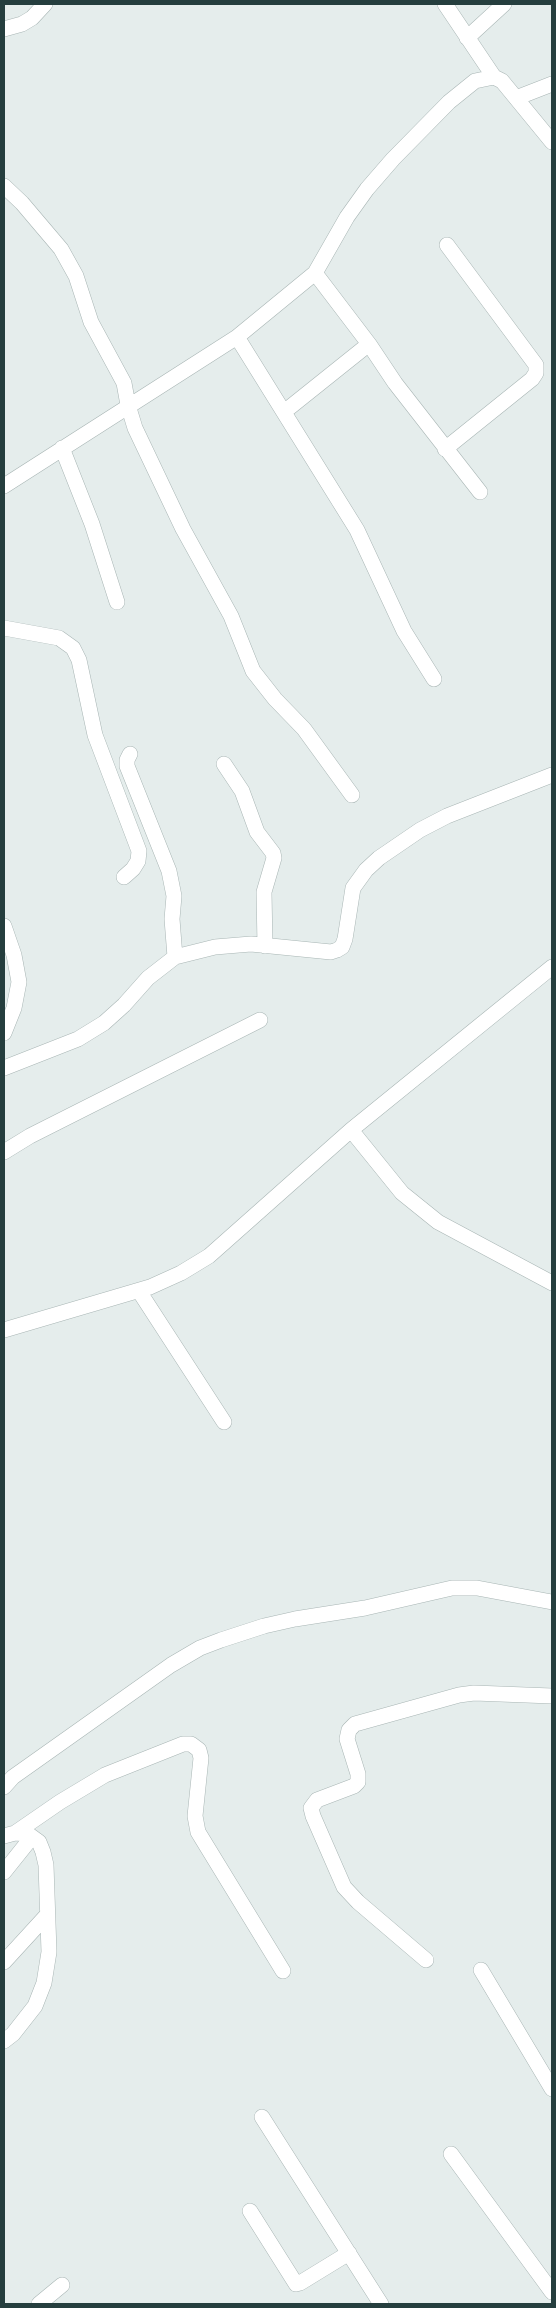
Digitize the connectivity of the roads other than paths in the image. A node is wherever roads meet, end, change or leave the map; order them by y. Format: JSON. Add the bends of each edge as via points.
{"nodes":[{"id":1,"x":45,"y":4,"type":"edge"},
{"id":2,"x":445,"y":4,"type":"edge"},
{"id":3,"x":504,"y":4,"type":"edge"},
{"id":4,"x":4,"y":28,"type":"edge"},
{"id":5,"x":467,"y":38,"type":"junction"},
{"id":6,"x":494,"y":77,"type":"junction"},
{"id":7,"x":552,"y":84,"type":"edge"},
{"id":8,"x":516,"y":98,"type":"junction"},
{"id":9,"x":552,"y":142,"type":"edge"},
{"id":10,"x":4,"y":186,"type":"edge"},
{"id":11,"x":446,"y":245,"type":"dead end"},
{"id":12,"x":319,"y":278,"type":"junction"},
{"id":13,"x":237,"y":337,"type":"junction"},
{"id":14,"x":369,"y":344,"type":"junction"},
{"id":15,"x":128,"y":405,"type":"junction"},
{"id":16,"x":284,"y":412,"type":"junction"},
{"id":17,"x":62,"y":448,"type":"junction"},
{"id":18,"x":445,"y":449,"type":"junction"},
{"id":19,"x":4,"y":486,"type":"edge"},
{"id":20,"x":480,"y":492,"type":"dead end"},
{"id":21,"x":117,"y":602,"type":"dead end"},
{"id":22,"x":4,"y":628,"type":"edge"},
{"id":23,"x":434,"y":679,"type":"dead end"},
{"id":24,"x":130,"y":754,"type":"dead end"},
{"id":25,"x":224,"y":764,"type":"dead end"},
{"id":26,"x":552,"y":775,"type":"edge"},
{"id":27,"x":352,"y":796,"type":"dead end"},
{"id":28,"x":124,"y":877,"type":"dead end"},
{"id":29,"x":4,"y":926,"type":"edge"},
{"id":30,"x":265,"y":946,"type":"junction"},
{"id":31,"x":175,"y":957,"type":"junction"},
{"id":32,"x":552,"y":968,"type":"edge"},
{"id":33,"x":260,"y":1020,"type":"dead end"},
{"id":34,"x":4,"y":1032,"type":"edge"},
{"id":35,"x":4,"y":1068,"type":"edge"},
{"id":36,"x":351,"y":1130,"type":"junction"},
{"id":37,"x":4,"y":1152,"type":"edge"},
{"id":38,"x":552,"y":1284,"type":"edge"},
{"id":39,"x":139,"y":1291,"type":"junction"},
{"id":40,"x":4,"y":1330,"type":"edge"},
{"id":41,"x":224,"y":1422,"type":"dead end"},
{"id":42,"x":552,"y":1602,"type":"edge"},
{"id":43,"x":552,"y":1696,"type":"edge"},
{"id":44,"x":4,"y":1787,"type":"edge"},
{"id":45,"x":9,"y":1835,"type":"edge"},
{"id":46,"x":32,"y":1837,"type":"junction"},
{"id":47,"x":4,"y":1872,"type":"edge"},
{"id":48,"x":48,"y":1916,"type":"junction"},
{"id":49,"x":426,"y":1960,"type":"dead end"},
{"id":50,"x":4,"y":1962,"type":"edge"},
{"id":51,"x":481,"y":1970,"type":"dead end"},
{"id":52,"x":284,"y":1971,"type":"dead end"},
{"id":53,"x":4,"y":2041,"type":"edge"},
{"id":54,"x":552,"y":2089,"type":"edge"},
{"id":55,"x":262,"y":2117,"type":"dead end"},
{"id":56,"x":451,"y":2154,"type":"dead end"},
{"id":57,"x":250,"y":2211,"type":"dead end"},
{"id":58,"x":349,"y":2253,"type":"junction"},
{"id":59,"x":62,"y":2285,"type":"dead end"},
{"id":60,"x":552,"y":2292,"type":"edge"},
{"id":61,"x":39,"y":2304,"type":"edge"},
{"id":62,"x":381,"y":2304,"type":"edge"}],
"edges":[{"from":1,"to":4,"type":"street","via":[[22,24]]},
{"from":2,"to":5,"type":"street"},
{"from":3,"to":5,"type":"street"},
{"from":5,"to":6,"type":"street"},
{"from":6,"to":8,"type":"street","via":[[502,81]]},
{"from":6,"to":12,"type":"street","via":[[475,81],[460,91],[393,159],[347,216]]},
{"from":7,"to":8,"type":"street"},
{"from":8,"to":9,"type":"street"},
{"from":10,"to":15,"type":"street","via":[[22,202],[68,260],[91,322],[124,383]]},
{"from":11,"to":18,"type":"street","via":[[536,365],[536,373]]},
{"from":12,"to":13,"type":"street"},
{"from":12,"to":14,"type":"street"},
{"from":13,"to":15,"type":"street"},
{"from":13,"to":16,"type":"street"},
{"from":14,"to":16,"type":"street"},
{"from":14,"to":18,"type":"street"},
{"from":15,"to":17,"type":"street"},
{"from":15,"to":27,"type":"street","via":[[135,428],[183,529],[231,616],[253,671],[304,729]]},
{"from":16,"to":23,"type":"street","via":[[357,530],[404,631]]},
{"from":17,"to":19,"type":"street"},
{"from":17,"to":21,"type":"street","via":[[92,524]]},
{"from":18,"to":20,"type":"street"},
{"from":22,"to":28,"type":"street","via":[[59,638],[73,648],[79,660],[95,735],[138,851],[138,861]]},
{"from":24,"to":31,"type":"street","via":[[126,766],[169,871],[174,896]]},
{"from":25,"to":30,"type":"street","via":[[242,791],[257,832],[273,853],[264,892]]},
{"from":26,"to":30,"type":"street","via":[[448,816],[420,830],[379,858],[353,888],[342,947],[337,950]]},
{"from":29,"to":34,"type":"street","via":[[19,982],[14,1008]]},
{"from":30,"to":31,"type":"street","via":[[215,947]]},
{"from":31,"to":35,"type":"street","via":[[148,978],[98,1027],[78,1039]]},
{"from":32,"to":36,"type":"street"},
{"from":33,"to":37,"type":"street"},
{"from":36,"to":38,"type":"street","via":[[402,1193],[438,1222]]},
{"from":36,"to":39,"type":"street","via":[[208,1256],[181,1273]]},
{"from":39,"to":40,"type":"street"},
{"from":39,"to":41,"type":"street"},
{"from":42,"to":44,"type":"street","via":[[477,1588],[452,1588],[366,1608],[295,1619],[230,1637],[200,1648],[172,1665],[13,1777]]},
{"from":43,"to":49,"type":"street","via":[[474,1693],[355,1724],[347,1739],[358,1782],[317,1800],[311,1808],[344,1887]]},
{"from":45,"to":46,"type":"street","via":[[28,1834]]},
{"from":45,"to":52,"type":"street","via":[[105,1775],[183,1744],[191,1744],[202,1758],[195,1816],[198,1832]]},
{"from":46,"to":47,"type":"street"},
{"from":46,"to":48,"type":"street","via":[[39,1842],[46,1865]]},
{"from":48,"to":50,"type":"street"},
{"from":48,"to":53,"type":"street","via":[[49,1952],[44,1983],[35,2006]]},
{"from":51,"to":54,"type":"street"},
{"from":55,"to":58,"type":"street"},
{"from":56,"to":60,"type":"street"},
{"from":57,"to":58,"type":"street","via":[[296,2284]]},
{"from":58,"to":62,"type":"street"},
{"from":59,"to":61,"type":"street"}]}
